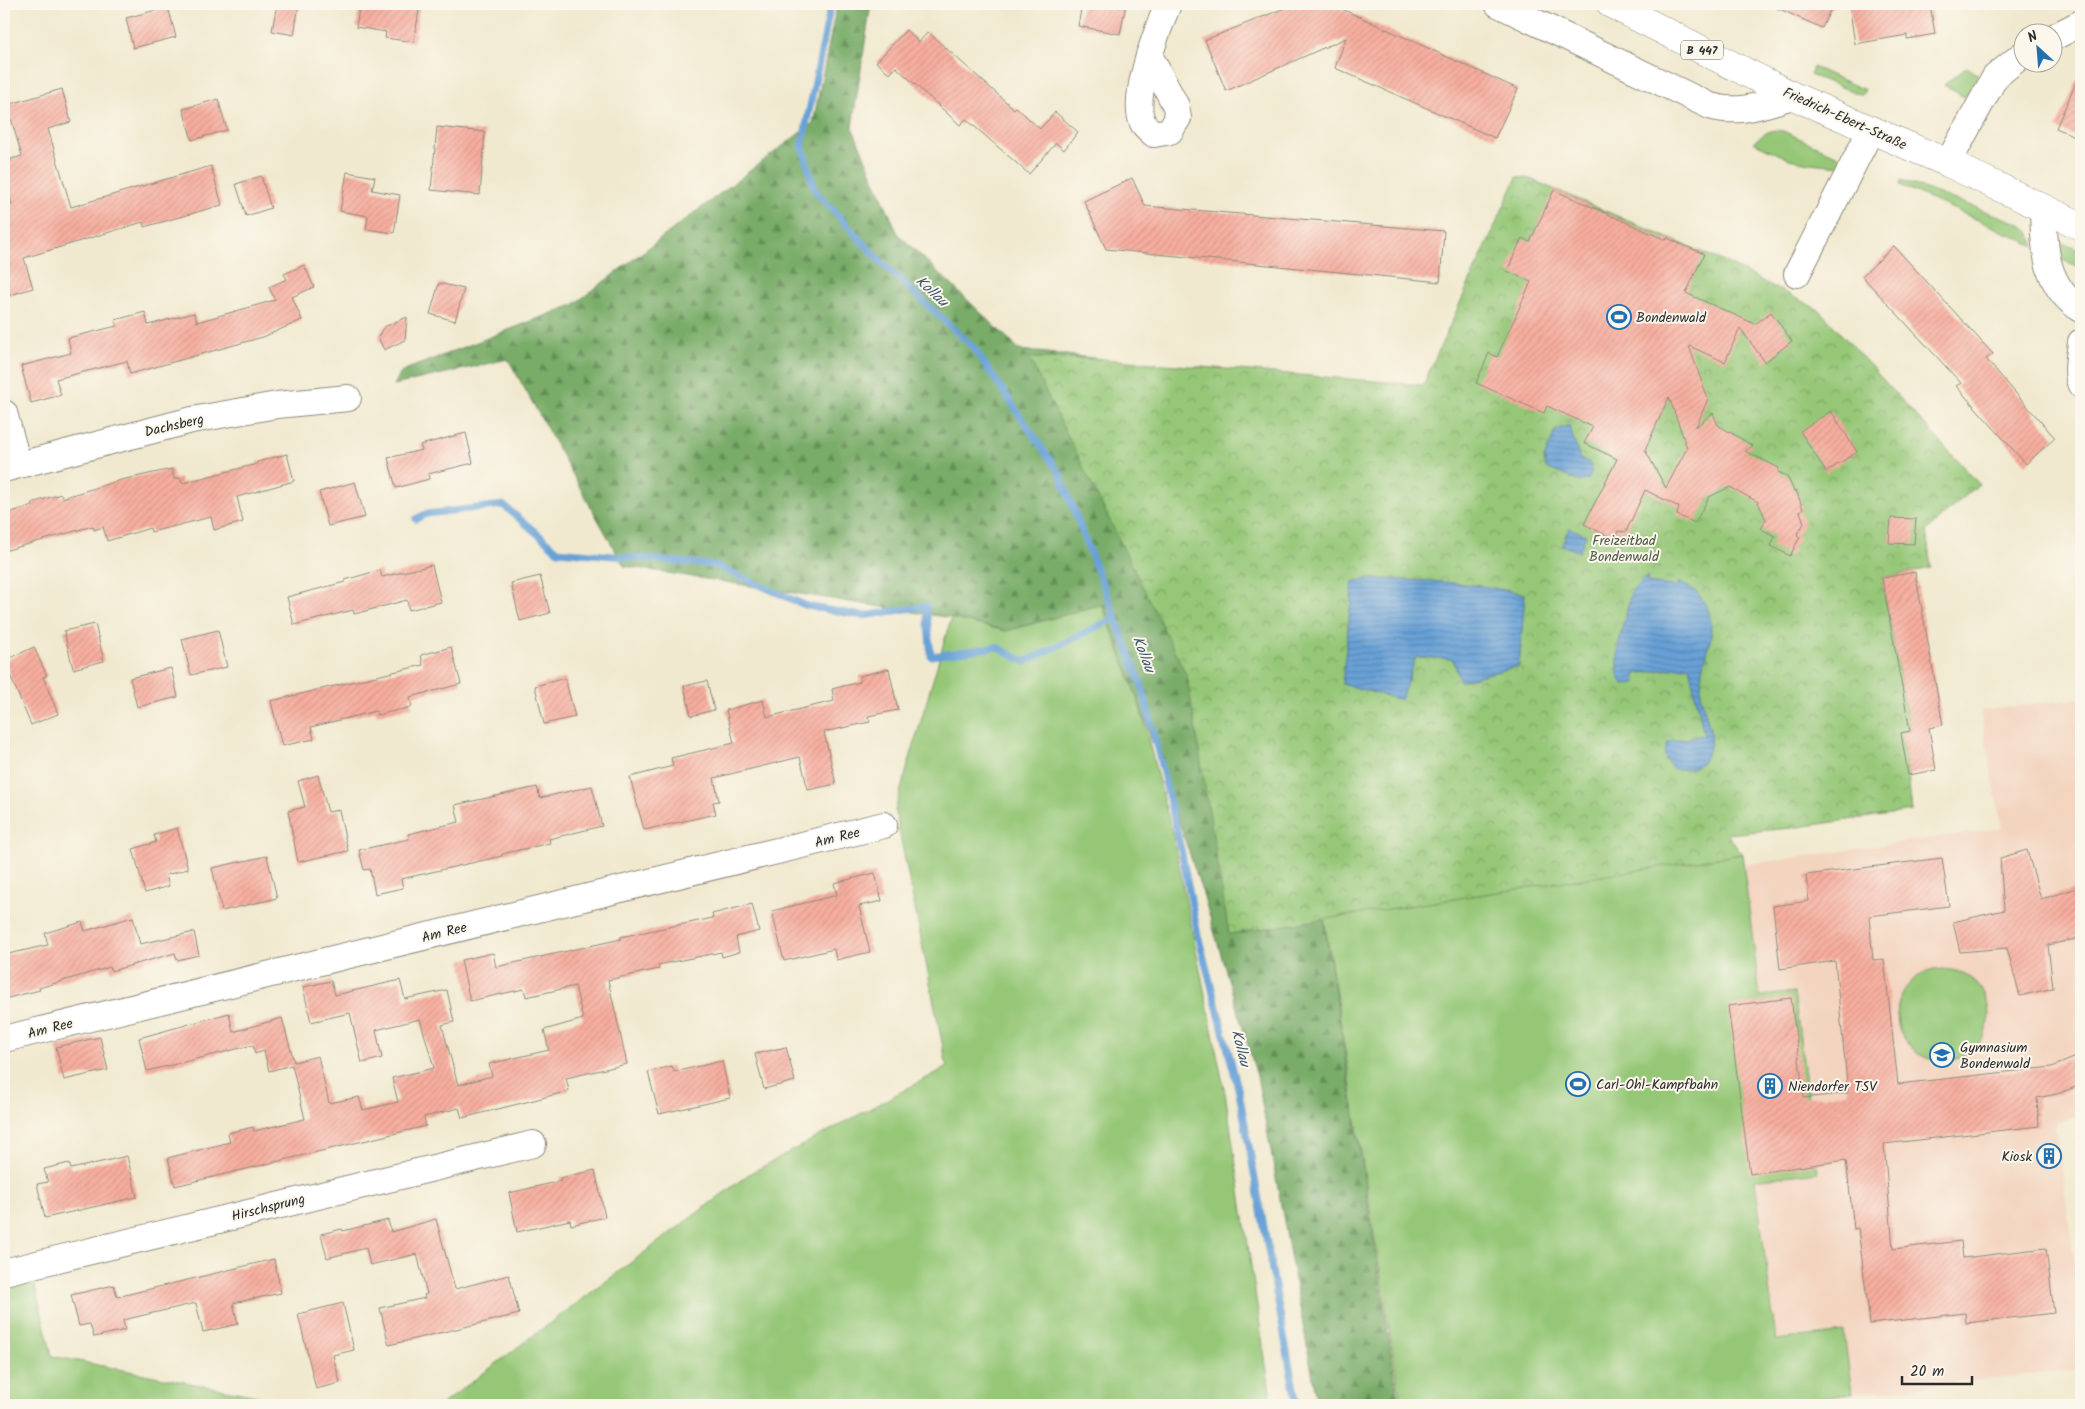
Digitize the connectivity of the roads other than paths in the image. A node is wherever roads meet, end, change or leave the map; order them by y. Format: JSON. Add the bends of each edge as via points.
{"nodes":[{"id":1,"x":1168,"y":4,"type":"edge"},
{"id":2,"x":1498,"y":4,"type":"edge"},
{"id":3,"x":1610,"y":4,"type":"edge"},
{"id":4,"x":2081,"y":23,"type":"edge"},
{"id":5,"x":2062,"y":33,"type":"edge"},
{"id":6,"x":1149,"y":55,"type":"dead end"},
{"id":7,"x":2012,"y":63,"type":"edge"},
{"id":8,"x":1792,"y":96,"type":"junction"},
{"id":9,"x":1871,"y":130,"type":"junction"},
{"id":10,"x":1948,"y":163,"type":"junction"},
{"id":11,"x":2043,"y":208,"type":"junction"},
{"id":12,"x":2081,"y":226,"type":"edge"},
{"id":13,"x":1797,"y":274,"type":"dead end"},
{"id":14,"x":2081,"y":309,"type":"edge"},
{"id":15,"x":2081,"y":342,"type":"edge"},
{"id":16,"x":2081,"y":385,"type":"edge"},
{"id":17,"x":348,"y":398,"type":"dead end"},
{"id":18,"x":4,"y":413,"type":"edge"},
{"id":19,"x":11,"y":466,"type":"edge"},
{"id":20,"x":884,"y":825,"type":"dead end"},
{"id":21,"x":4,"y":1039,"type":"edge"},
{"id":22,"x":533,"y":1144,"type":"dead end"},
{"id":23,"x":4,"y":1272,"type":"edge"}],
"edges":[{"from":1,"to":6,"type":"street"},
{"from":2,"to":8,"type":"street","via":[[1710,106],[1741,111]]},
{"from":3,"to":8,"type":"main road","name":"Friedrich-Ebert-Straße","number":"B 447"},
{"from":4,"to":5,"type":"street"},
{"from":7,"to":10,"type":"street","via":[[1995,77]]},
{"from":8,"to":9,"type":"main road","name":"Friedrich-Ebert-Straße","number":"B 447"},
{"from":9,"to":10,"type":"main road","name":"Friedrich-Ebert-Straße","number":"B 447"},
{"from":9,"to":13,"type":"street"},
{"from":10,"to":11,"type":"main road","name":"Friedrich-Ebert-Straße","number":"B 447"},
{"from":11,"to":12,"type":"main road","name":"Friedrich-Ebert-Straße","number":"B 447"},
{"from":11,"to":14,"type":"street","via":[[2047,259],[2060,291]]},
{"from":15,"to":16,"type":"street","via":[[2078,369]]},
{"from":17,"to":19,"type":"street","name":"Dachsberg","via":[[277,405],[192,420]]},
{"from":18,"to":19,"type":"street"},
{"from":20,"to":21,"type":"street","name":"Am Ree"},
{"from":22,"to":23,"type":"street","name":"Hirschsprung"}]}
